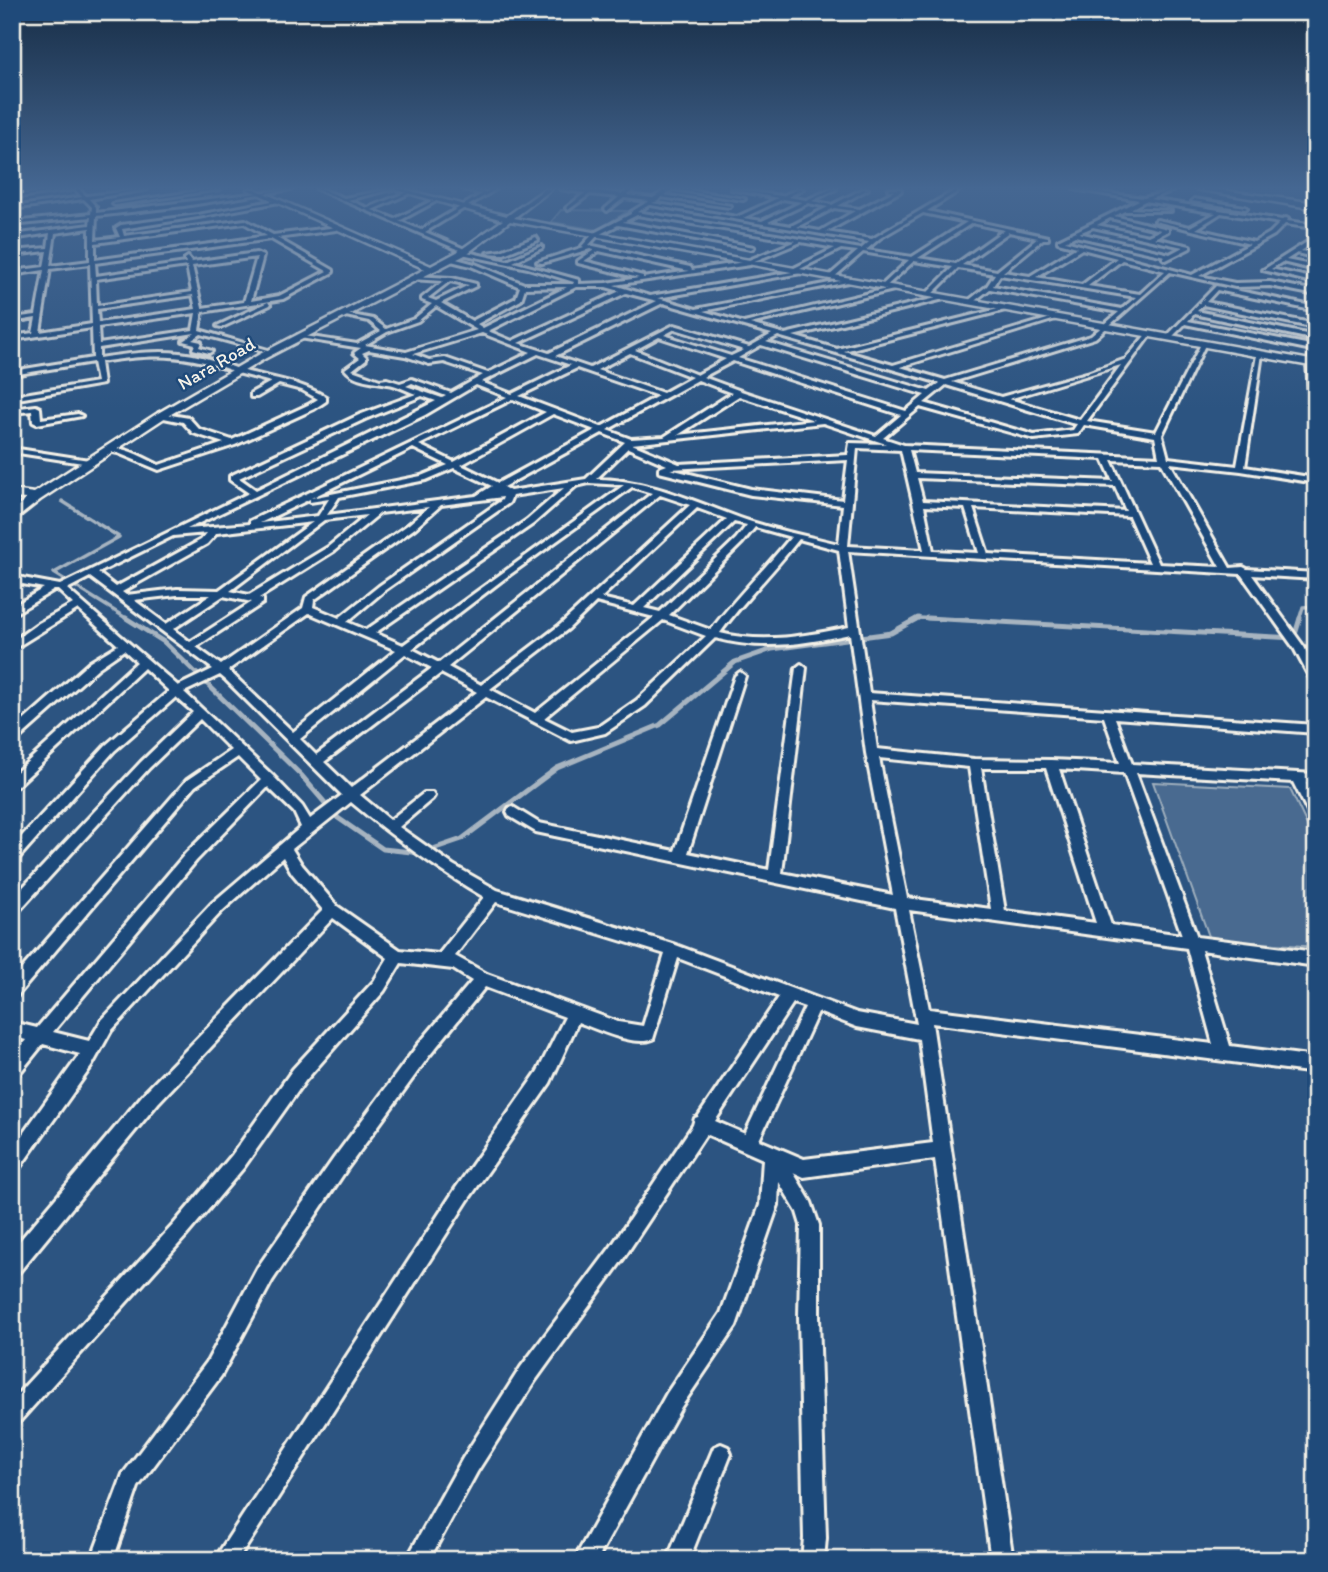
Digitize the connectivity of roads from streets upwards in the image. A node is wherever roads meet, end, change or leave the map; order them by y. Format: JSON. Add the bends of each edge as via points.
{"nodes":[{"id":1,"x":49,"y":262,"type":"edge"},
{"id":2,"x":91,"y":262,"type":"edge"},
{"id":3,"x":94,"y":262,"type":"edge"},
{"id":4,"x":208,"y":262,"type":"edge"},
{"id":5,"x":257,"y":262,"type":"edge"},
{"id":6,"x":318,"y":262,"type":"edge"},
{"id":7,"x":416,"y":262,"type":"edge"},
{"id":8,"x":443,"y":262,"type":"edge"},
{"id":9,"x":470,"y":262,"type":"edge"},
{"id":10,"x":509,"y":262,"type":"edge"},
{"id":11,"x":581,"y":262,"type":"edge"},
{"id":12,"x":656,"y":262,"type":"edge"},
{"id":13,"x":746,"y":262,"type":"edge"},
{"id":14,"x":750,"y":262,"type":"edge"},
{"id":15,"x":808,"y":262,"type":"edge"},
{"id":16,"x":848,"y":262,"type":"edge"},
{"id":17,"x":909,"y":262,"type":"edge"},
{"id":18,"x":934,"y":262,"type":"edge"},
{"id":19,"x":962,"y":262,"type":"edge"},
{"id":20,"x":1011,"y":262,"type":"edge"},
{"id":21,"x":1056,"y":262,"type":"edge"},
{"id":22,"x":1115,"y":262,"type":"edge"},
{"id":23,"x":1141,"y":262,"type":"edge"},
{"id":24,"x":1158,"y":262,"type":"edge"},
{"id":25,"x":1221,"y":262,"type":"edge"},
{"id":26,"x":1277,"y":262,"type":"edge"},
{"id":27,"x":1291,"y":262,"type":"edge"},
{"id":28,"x":190,"y":265,"type":"junction"},
{"id":29,"x":1153,"y":265,"type":"junction"},
{"id":30,"x":957,"y":266,"type":"junction"},
{"id":31,"x":48,"y":268,"type":"junction"},
{"id":32,"x":1316,"y":268,"type":"edge"},
{"id":33,"x":431,"y":269,"type":"junction"},
{"id":34,"x":793,"y":270,"type":"junction"},
{"id":35,"x":1169,"y":270,"type":"junction"},
{"id":36,"x":698,"y":271,"type":"junction"},
{"id":37,"x":617,"y":272,"type":"junction"},
{"id":38,"x":804,"y":272,"type":"junction"},
{"id":39,"x":12,"y":273,"type":"edge"},
{"id":40,"x":998,"y":273,"type":"junction"},
{"id":41,"x":604,"y":275,"type":"dead end"},
{"id":42,"x":831,"y":277,"type":"junction"},
{"id":43,"x":1032,"y":277,"type":"junction"},
{"id":44,"x":1193,"y":277,"type":"junction"},
{"id":45,"x":94,"y":278,"type":"junction"},
{"id":46,"x":413,"y":278,"type":"junction"},
{"id":47,"x":590,"y":278,"type":"dead end"},
{"id":48,"x":648,"y":279,"type":"junction"},
{"id":49,"x":448,"y":280,"type":"junction"},
{"id":50,"x":850,"y":281,"type":"junction"},
{"id":51,"x":1316,"y":281,"type":"edge"},
{"id":52,"x":576,"y":283,"type":"junction"},
{"id":53,"x":606,"y":285,"type":"junction"},
{"id":54,"x":523,"y":286,"type":"junction"},
{"id":55,"x":883,"y":287,"type":"junction"},
{"id":56,"x":989,"y":287,"type":"junction"},
{"id":57,"x":1082,"y":287,"type":"junction"},
{"id":58,"x":895,"y":289,"type":"junction"},
{"id":59,"x":625,"y":291,"type":"junction"},
{"id":60,"x":1315,"y":292,"type":"edge"},
{"id":61,"x":196,"y":293,"type":"junction"},
{"id":62,"x":928,"y":295,"type":"junction"},
{"id":63,"x":1141,"y":296,"type":"junction"},
{"id":64,"x":281,"y":298,"type":"junction"},
{"id":65,"x":649,"y":298,"type":"junction"},
{"id":66,"x":945,"y":298,"type":"junction"},
{"id":67,"x":663,"y":301,"type":"junction"},
{"id":68,"x":970,"y":302,"type":"junction"},
{"id":69,"x":247,"y":303,"type":"junction"},
{"id":70,"x":436,"y":303,"type":"junction"},
{"id":71,"x":1202,"y":303,"type":"junction"},
{"id":72,"x":94,"y":308,"type":"junction"},
{"id":73,"x":1006,"y":309,"type":"junction"},
{"id":74,"x":1316,"y":309,"type":"edge"},
{"id":75,"x":199,"y":310,"type":"junction"},
{"id":76,"x":694,"y":310,"type":"junction"},
{"id":77,"x":1125,"y":311,"type":"junction"},
{"id":78,"x":1193,"y":312,"type":"junction"},
{"id":79,"x":343,"y":314,"type":"junction"},
{"id":80,"x":40,"y":316,"type":"junction"},
{"id":81,"x":1056,"y":318,"type":"junction"},
{"id":82,"x":12,"y":320,"type":"edge"},
{"id":83,"x":1184,"y":322,"type":"junction"},
{"id":84,"x":472,"y":324,"type":"junction"},
{"id":85,"x":743,"y":324,"type":"junction"},
{"id":86,"x":1315,"y":324,"type":"edge"},
{"id":87,"x":94,"y":326,"type":"junction"},
{"id":88,"x":220,"y":326,"type":"dead end"},
{"id":89,"x":1106,"y":327,"type":"junction"},
{"id":90,"x":484,"y":330,"type":"junction"},
{"id":91,"x":385,"y":331,"type":"junction"},
{"id":92,"x":198,"y":332,"type":"junction"},
{"id":93,"x":1147,"y":334,"type":"junction"},
{"id":94,"x":36,"y":335,"type":"junction"},
{"id":95,"x":658,"y":335,"type":"junction"},
{"id":96,"x":782,"y":335,"type":"junction"},
{"id":97,"x":300,"y":336,"type":"junction"},
{"id":98,"x":12,"y":338,"type":"edge"},
{"id":99,"x":1168,"y":338,"type":"junction"},
{"id":100,"x":1316,"y":338,"type":"edge"},
{"id":101,"x":512,"y":343,"type":"junction"},
{"id":102,"x":761,"y":343,"type":"junction"},
{"id":103,"x":1204,"y":344,"type":"junction"},
{"id":104,"x":95,"y":347,"type":"junction"},
{"id":105,"x":362,"y":347,"type":"junction"},
{"id":106,"x":1316,"y":348,"type":"edge"},
{"id":107,"x":749,"y":349,"type":"junction"},
{"id":108,"x":629,"y":350,"type":"junction"},
{"id":109,"x":836,"y":351,"type":"junction"},
{"id":110,"x":269,"y":352,"type":"junction"},
{"id":111,"x":536,"y":352,"type":"junction"},
{"id":112,"x":406,"y":354,"type":"junction"},
{"id":113,"x":1260,"y":355,"type":"junction"},
{"id":114,"x":549,"y":356,"type":"junction"},
{"id":115,"x":732,"y":359,"type":"junction"},
{"id":116,"x":96,"y":360,"type":"junction"},
{"id":117,"x":1129,"y":360,"type":"junction"},
{"id":118,"x":1313,"y":364,"type":"edge"},
{"id":119,"x":577,"y":365,"type":"junction"},
{"id":120,"x":893,"y":367,"type":"junction"},
{"id":121,"x":239,"y":369,"type":"junction"},
{"id":122,"x":591,"y":370,"type":"junction"},
{"id":123,"x":12,"y":373,"type":"edge"},
{"id":124,"x":488,"y":375,"type":"junction"},
{"id":125,"x":696,"y":377,"type":"junction"},
{"id":126,"x":278,"y":381,"type":"junction"},
{"id":127,"x":475,"y":382,"type":"junction"},
{"id":128,"x":945,"y":382,"type":"junction"},
{"id":129,"x":399,"y":386,"type":"junction"},
{"id":130,"x":738,"y":393,"type":"junction"},
{"id":131,"x":422,"y":394,"type":"junction"},
{"id":132,"x":930,"y":394,"type":"junction"},
{"id":133,"x":254,"y":395,"type":"dead end"},
{"id":134,"x":662,"y":395,"type":"junction"},
{"id":135,"x":23,"y":396,"type":"junction"},
{"id":136,"x":452,"y":396,"type":"junction"},
{"id":137,"x":512,"y":396,"type":"junction"},
{"id":138,"x":12,"y":398,"type":"edge"},
{"id":139,"x":1000,"y":399,"type":"junction"},
{"id":140,"x":442,"y":401,"type":"junction"},
{"id":141,"x":919,"y":404,"type":"junction"},
{"id":142,"x":15,"y":411,"type":"edge"},
{"id":143,"x":553,"y":411,"type":"junction"},
{"id":144,"x":907,"y":414,"type":"junction"},
{"id":145,"x":162,"y":415,"type":"junction"},
{"id":146,"x":78,"y":416,"type":"dead end"},
{"id":147,"x":824,"y":421,"type":"junction"},
{"id":148,"x":37,"y":422,"type":"junction"},
{"id":149,"x":1084,"y":423,"type":"junction"},
{"id":150,"x":63,"y":428,"type":"dead end"},
{"id":151,"x":600,"y":429,"type":"junction"},
{"id":152,"x":1158,"y":435,"type":"junction"},
{"id":153,"x":666,"y":439,"type":"junction"},
{"id":154,"x":877,"y":439,"type":"junction"},
{"id":155,"x":1316,"y":440,"type":"edge"},
{"id":156,"x":232,"y":443,"type":"junction"},
{"id":157,"x":628,"y":443,"type":"junction"},
{"id":158,"x":412,"y":445,"type":"junction"},
{"id":159,"x":905,"y":448,"type":"junction"},
{"id":160,"x":12,"y":450,"type":"edge"},
{"id":161,"x":108,"y":450,"type":"junction"},
{"id":162,"x":852,"y":457,"type":"junction"},
{"id":163,"x":1106,"y":457,"type":"junction"},
{"id":164,"x":1164,"y":460,"type":"junction"},
{"id":165,"x":89,"y":462,"type":"junction"},
{"id":166,"x":673,"y":465,"type":"junction"},
{"id":167,"x":453,"y":466,"type":"junction"},
{"id":168,"x":1241,"y":469,"type":"junction"},
{"id":169,"x":911,"y":475,"type":"junction"},
{"id":170,"x":589,"y":481,"type":"junction"},
{"id":171,"x":1316,"y":481,"type":"edge"},
{"id":172,"x":573,"y":484,"type":"junction"},
{"id":173,"x":631,"y":484,"type":"junction"},
{"id":174,"x":1118,"y":484,"type":"junction"},
{"id":175,"x":496,"y":485,"type":"junction"},
{"id":176,"x":659,"y":491,"type":"junction"},
{"id":177,"x":255,"y":493,"type":"junction"},
{"id":178,"x":12,"y":494,"type":"edge"},
{"id":179,"x":336,"y":495,"type":"junction"},
{"id":180,"x":508,"y":495,"type":"junction"},
{"id":181,"x":36,"y":497,"type":"junction"},
{"id":182,"x":478,"y":497,"type":"junction"},
{"id":183,"x":295,"y":503,"type":"junction"},
{"id":184,"x":439,"y":503,"type":"junction"},
{"id":185,"x":848,"y":503,"type":"junction"},
{"id":186,"x":919,"y":503,"type":"junction"},
{"id":187,"x":696,"y":504,"type":"junction"},
{"id":188,"x":968,"y":505,"type":"junction"},
{"id":189,"x":377,"y":510,"type":"junction"},
{"id":190,"x":1132,"y":514,"type":"junction"},
{"id":191,"x":12,"y":518,"type":"edge"},
{"id":192,"x":322,"y":518,"type":"junction"},
{"id":193,"x":733,"y":518,"type":"junction"},
{"id":194,"x":753,"y":524,"type":"junction"},
{"id":195,"x":243,"y":528,"type":"junction"},
{"id":196,"x":214,"y":530,"type":"junction"},
{"id":197,"x":171,"y":533,"type":"junction"},
{"id":198,"x":797,"y":536,"type":"junction"},
{"id":199,"x":843,"y":548,"type":"junction"},
{"id":200,"x":929,"y":553,"type":"junction"},
{"id":201,"x":984,"y":556,"type":"junction"},
{"id":202,"x":1155,"y":565,"type":"junction"},
{"id":203,"x":1226,"y":569,"type":"junction"},
{"id":204,"x":1243,"y":570,"type":"junction"},
{"id":205,"x":88,"y":574,"type":"junction"},
{"id":206,"x":1316,"y":576,"type":"edge"},
{"id":207,"x":12,"y":579,"type":"edge"},
{"id":208,"x":59,"y":587,"type":"junction"},
{"id":209,"x":224,"y":591,"type":"junction"},
{"id":210,"x":121,"y":594,"type":"junction"},
{"id":211,"x":251,"y":598,"type":"junction"},
{"id":212,"x":595,"y":600,"type":"junction"},
{"id":213,"x":79,"y":604,"type":"junction"},
{"id":214,"x":308,"y":609,"type":"junction"},
{"id":215,"x":637,"y":609,"type":"junction"},
{"id":216,"x":12,"y":612,"type":"edge"},
{"id":217,"x":662,"y":615,"type":"junction"},
{"id":218,"x":341,"y":622,"type":"junction"},
{"id":219,"x":166,"y":629,"type":"junction"},
{"id":220,"x":368,"y":634,"type":"junction"},
{"id":221,"x":714,"y":634,"type":"junction"},
{"id":222,"x":854,"y":636,"type":"junction"},
{"id":223,"x":125,"y":645,"type":"junction"},
{"id":224,"x":190,"y":646,"type":"junction"},
{"id":225,"x":12,"y":647,"type":"edge"},
{"id":226,"x":404,"y":650,"type":"junction"},
{"id":227,"x":143,"y":662,"type":"junction"},
{"id":228,"x":440,"y":668,"type":"junction"},
{"id":229,"x":801,"y":668,"type":"dead end"},
{"id":230,"x":221,"y":670,"type":"junction"},
{"id":231,"x":740,"y":676,"type":"dead end"},
{"id":232,"x":1316,"y":679,"type":"edge"},
{"id":233,"x":176,"y":691,"type":"junction"},
{"id":234,"x":484,"y":691,"type":"junction"},
{"id":235,"x":864,"y":696,"type":"junction"},
{"id":236,"x":200,"y":712,"type":"junction"},
{"id":237,"x":1108,"y":714,"type":"junction"},
{"id":238,"x":536,"y":718,"type":"junction"},
{"id":239,"x":1316,"y":729,"type":"edge"},
{"id":240,"x":12,"y":738,"type":"edge"},
{"id":241,"x":293,"y":740,"type":"junction"},
{"id":242,"x":239,"y":751,"type":"junction"},
{"id":243,"x":873,"y":753,"type":"junction"},
{"id":244,"x":316,"y":761,"type":"junction"},
{"id":245,"x":974,"y":763,"type":"junction"},
{"id":246,"x":1051,"y":764,"type":"junction"},
{"id":247,"x":1129,"y":768,"type":"junction"},
{"id":248,"x":1297,"y":778,"type":"junction"},
{"id":249,"x":269,"y":779,"type":"junction"},
{"id":250,"x":1316,"y":779,"type":"edge"},
{"id":251,"x":12,"y":784,"type":"edge"},
{"id":252,"x":352,"y":796,"type":"junction"},
{"id":253,"x":428,"y":796,"type":"dead end"},
{"id":254,"x":513,"y":812,"type":"dead end"},
{"id":255,"x":1316,"y":816,"type":"edge"},
{"id":256,"x":390,"y":827,"type":"junction"},
{"id":257,"x":308,"y":828,"type":"junction"},
{"id":258,"x":285,"y":848,"type":"junction"},
{"id":259,"x":12,"y":856,"type":"edge"},
{"id":260,"x":680,"y":856,"type":"junction"},
{"id":261,"x":775,"y":876,"type":"junction"},
{"id":262,"x":493,"y":895,"type":"junction"},
{"id":263,"x":901,"y":903,"type":"junction"},
{"id":264,"x":12,"y":909,"type":"edge"},
{"id":265,"x":332,"y":910,"type":"junction"},
{"id":266,"x":999,"y":916,"type":"junction"},
{"id":267,"x":1106,"y":930,"type":"junction"},
{"id":268,"x":1192,"y":942,"type":"junction"},
{"id":269,"x":673,"y":950,"type":"junction"},
{"id":270,"x":397,"y":956,"type":"junction"},
{"id":271,"x":1316,"y":960,"type":"edge"},
{"id":272,"x":443,"y":961,"type":"junction"},
{"id":273,"x":482,"y":979,"type":"junction"},
{"id":274,"x":12,"y":991,"type":"edge"},
{"id":275,"x":790,"y":994,"type":"junction"},
{"id":276,"x":814,"y":1004,"type":"junction"},
{"id":277,"x":575,"y":1012,"type":"junction"},
{"id":278,"x":923,"y":1014,"type":"junction"},
{"id":279,"x":12,"y":1028,"type":"edge"},
{"id":280,"x":926,"y":1033,"type":"junction"},
{"id":281,"x":40,"y":1036,"type":"junction"},
{"id":282,"x":92,"y":1049,"type":"junction"},
{"id":283,"x":1224,"y":1054,"type":"junction"},
{"id":284,"x":1316,"y":1065,"type":"edge"},
{"id":285,"x":12,"y":1069,"type":"edge"},
{"id":286,"x":701,"y":1124,"type":"junction"},
{"id":287,"x":749,"y":1144,"type":"junction"},
{"id":288,"x":942,"y":1150,"type":"junction"},
{"id":289,"x":772,"y":1154,"type":"junction"},
{"id":290,"x":12,"y":1164,"type":"edge"},
{"id":291,"x":12,"y":1265,"type":"edge"},
{"id":292,"x":12,"y":1415,"type":"edge"},
{"id":293,"x":721,"y":1454,"type":"dead end"},
{"id":294,"x":102,"y":1560,"type":"edge"},
{"id":295,"x":225,"y":1560,"type":"edge"},
{"id":296,"x":416,"y":1560,"type":"edge"},
{"id":297,"x":585,"y":1560,"type":"edge"},
{"id":298,"x":678,"y":1560,"type":"edge"},
{"id":299,"x":813,"y":1560,"type":"edge"},
{"id":300,"x":1002,"y":1560,"type":"edge"}],
"edges":[{"from":1,"to":31,"type":"street"},
{"from":2,"to":31,"type":"street"},
{"from":3,"to":45,"type":"street"},
{"from":4,"to":28,"type":"street"},
{"from":5,"to":69,"type":"street"},
{"from":6,"to":64,"type":"street","via":[[330,273]]},
{"from":7,"to":33,"type":"street"},
{"from":8,"to":33,"type":"street","name":"Nara Road"},
{"from":9,"to":54,"type":"street"},
{"from":10,"to":52,"type":"street"},
{"from":11,"to":37,"type":"street"},
{"from":12,"to":36,"type":"street"},
{"from":13,"to":36,"type":"street"},
{"from":14,"to":34,"type":"street"},
{"from":15,"to":34,"type":"street"},
{"from":16,"to":42,"type":"street"},
{"from":17,"to":55,"type":"street"},
{"from":18,"to":30,"type":"street"},
{"from":19,"to":30,"type":"street"},
{"from":20,"to":40,"type":"street"},
{"from":21,"to":43,"type":"street"},
{"from":22,"to":57,"type":"street"},
{"from":23,"to":29,"type":"street"},
{"from":24,"to":29,"type":"street"},
{"from":25,"to":44,"type":"street"},
{"from":26,"to":51,"type":"street","via":[[1266,270]]},
{"from":27,"to":32,"type":"street"},
{"from":28,"to":45,"type":"street"},
{"from":28,"to":61,"type":"street"},
{"from":29,"to":35,"type":"street"},
{"from":30,"to":40,"type":"street"},
{"from":30,"to":62,"type":"street"},
{"from":31,"to":39,"type":"street"},
{"from":31,"to":80,"type":"street"},
{"from":33,"to":46,"type":"street","name":"Nara Road"},
{"from":34,"to":38,"type":"street"},
{"from":35,"to":44,"type":"street"},
{"from":35,"to":63,"type":"street"},
{"from":36,"to":48,"type":"street"},
{"from":37,"to":41,"type":"street"},
{"from":37,"to":48,"type":"street"},
{"from":38,"to":42,"type":"street"},
{"from":38,"to":65,"type":"street"},
{"from":40,"to":43,"type":"street"},
{"from":40,"to":56,"type":"street"},
{"from":42,"to":50,"type":"street"},
{"from":43,"to":57,"type":"street"},
{"from":44,"to":60,"type":"street"},
{"from":45,"to":72,"type":"street"},
{"from":46,"to":49,"type":"street"},
{"from":46,"to":79,"type":"street","name":"Nara Road"},
{"from":47,"to":52,"type":"street"},
{"from":48,"to":53,"type":"street"},
{"from":49,"to":70,"type":"street","via":[[424,299]]},
{"from":49,"to":70,"type":"street","via":[[474,285]]},
{"from":50,"to":55,"type":"street"},
{"from":50,"to":76,"type":"street"},
{"from":52,"to":53,"type":"street"},
{"from":52,"to":54,"type":"street"},
{"from":52,"to":90,"type":"street"},
{"from":53,"to":59,"type":"street"},
{"from":54,"to":84,"type":"street","via":[[519,299]]},
{"from":55,"to":58,"type":"street"},
{"from":56,"to":68,"type":"street"},
{"from":56,"to":77,"type":"street"},
{"from":57,"to":63,"type":"street"},
{"from":58,"to":62,"type":"street"},
{"from":58,"to":85,"type":"street"},
{"from":59,"to":65,"type":"street"},
{"from":59,"to":101,"type":"street"},
{"from":61,"to":72,"type":"street"},
{"from":61,"to":75,"type":"street"},
{"from":62,"to":66,"type":"street"},
{"from":63,"to":77,"type":"street"},
{"from":64,"to":69,"type":"street"},
{"from":64,"to":88,"type":"street"},
{"from":65,"to":67,"type":"street"},
{"from":66,"to":68,"type":"street"},
{"from":66,"to":96,"type":"street"},
{"from":67,"to":76,"type":"street"},
{"from":67,"to":114,"type":"street"},
{"from":68,"to":73,"type":"street"},
{"from":69,"to":75,"type":"street"},
{"from":70,"to":84,"type":"street"},
{"from":70,"to":91,"type":"street","via":[[416,320]]},
{"from":71,"to":74,"type":"street","via":[[1216,288]]},
{"from":71,"to":78,"type":"street"},
{"from":71,"to":86,"type":"street"},
{"from":72,"to":87,"type":"street"},
{"from":73,"to":81,"type":"street"},
{"from":73,"to":109,"type":"street"},
{"from":75,"to":87,"type":"street"},
{"from":75,"to":92,"type":"street"},
{"from":76,"to":85,"type":"street"},
{"from":77,"to":89,"type":"street"},
{"from":78,"to":83,"type":"street"},
{"from":78,"to":100,"type":"street"},
{"from":79,"to":91,"type":"street","via":[[371,320]]},
{"from":79,"to":97,"type":"street","name":"Nara Road"},
{"from":80,"to":82,"type":"street"},
{"from":80,"to":94,"type":"street"},
{"from":81,"to":89,"type":"street"},
{"from":81,"to":120,"type":"street"},
{"from":83,"to":99,"type":"street"},
{"from":83,"to":106,"type":"street"},
{"from":84,"to":90,"type":"street"},
{"from":85,"to":96,"type":"street"},
{"from":87,"to":94,"type":"street"},
{"from":87,"to":104,"type":"street"},
{"from":89,"to":93,"type":"street"},
{"from":89,"to":128,"type":"street","via":[[1093,337]]},
{"from":90,"to":101,"type":"street"},
{"from":90,"to":112,"type":"street"},
{"from":91,"to":105,"type":"street"},
{"from":92,"to":104,"type":"street"},
{"from":92,"to":110,"type":"street"},
{"from":92,"to":121,"type":"street","via":[[186,341],[200,343],[195,348],[219,354]]},
{"from":93,"to":99,"type":"street"},
{"from":93,"to":117,"type":"street"},
{"from":94,"to":98,"type":"street"},
{"from":95,"to":107,"type":"street","via":[[674,327]]},
{"from":95,"to":108,"type":"street"},
{"from":95,"to":115,"type":"street"},
{"from":96,"to":102,"type":"street"},
{"from":96,"to":109,"type":"street"},
{"from":97,"to":105,"type":"street"},
{"from":97,"to":110,"type":"street","name":"Nara Road"},
{"from":99,"to":103,"type":"street"},
{"from":101,"to":111,"type":"street"},
{"from":102,"to":107,"type":"street"},
{"from":102,"to":132,"type":"street"},
{"from":103,"to":113,"type":"street"},
{"from":103,"to":152,"type":"street"},
{"from":104,"to":116,"type":"street"},
{"from":105,"to":112,"type":"street"},
{"from":105,"to":129,"type":"street","via":[[358,354],[363,360],[348,371]]},
{"from":106,"to":118,"type":"street"},
{"from":107,"to":115,"type":"street"},
{"from":108,"to":122,"type":"street"},
{"from":108,"to":125,"type":"street"},
{"from":109,"to":120,"type":"street"},
{"from":110,"to":121,"type":"street","name":"Nara Road"},
{"from":111,"to":114,"type":"street"},
{"from":111,"to":124,"type":"street"},
{"from":112,"to":124,"type":"street","via":[[429,362],[444,360]]},
{"from":113,"to":118,"type":"street"},
{"from":113,"to":168,"type":"street"},
{"from":114,"to":119,"type":"street"},
{"from":115,"to":125,"type":"street"},
{"from":115,"to":144,"type":"street"},
{"from":116,"to":121,"type":"street","via":[[175,352]]},
{"from":116,"to":123,"type":"street"},
{"from":116,"to":135,"type":"street","via":[[101,383]]},
{"from":117,"to":139,"type":"street"},
{"from":117,"to":149,"type":"street"},
{"from":118,"to":155,"type":"street"},
{"from":119,"to":122,"type":"street"},
{"from":119,"to":137,"type":"street"},
{"from":120,"to":128,"type":"street"},
{"from":121,"to":126,"type":"street"},
{"from":121,"to":145,"type":"street","name":"Nara Road"},
{"from":122,"to":134,"type":"street"},
{"from":124,"to":127,"type":"street"},
{"from":125,"to":130,"type":"street"},
{"from":125,"to":134,"type":"street"},
{"from":126,"to":133,"type":"street"},
{"from":126,"to":156,"type":"street","via":[[305,388],[323,399]]},
{"from":127,"to":136,"type":"street"},
{"from":127,"to":137,"type":"street"},
{"from":128,"to":132,"type":"street"},
{"from":128,"to":139,"type":"street"},
{"from":129,"to":131,"type":"street"},
{"from":129,"to":136,"type":"street","via":[[412,381]]},
{"from":130,"to":147,"type":"street"},
{"from":130,"to":153,"type":"street"},
{"from":131,"to":140,"type":"street"},
{"from":131,"to":177,"type":"street","via":[[362,416],[233,478]]},
{"from":132,"to":141,"type":"street"},
{"from":134,"to":151,"type":"street"},
{"from":135,"to":138,"type":"street"},
{"from":135,"to":142,"type":"street"},
{"from":136,"to":140,"type":"street"},
{"from":137,"to":143,"type":"street"},
{"from":137,"to":158,"type":"street"},
{"from":139,"to":149,"type":"street"},
{"from":140,"to":177,"type":"street"},
{"from":141,"to":144,"type":"street"},
{"from":141,"to":149,"type":"street","via":[[1034,437],[1075,432]]},
{"from":142,"to":148,"type":"street","via":[[36,408]]},
{"from":143,"to":151,"type":"street"},
{"from":143,"to":167,"type":"street"},
{"from":144,"to":154,"type":"street"},
{"from":145,"to":156,"type":"street","via":[[186,420],[196,431]]},
{"from":145,"to":161,"type":"street","name":"Nara Road"},
{"from":146,"to":148,"type":"street"},
{"from":147,"to":153,"type":"street"},
{"from":147,"to":154,"type":"street"},
{"from":148,"to":150,"type":"street"},
{"from":149,"to":152,"type":"street"},
{"from":151,"to":157,"type":"street"},
{"from":151,"to":175,"type":"street"},
{"from":152,"to":164,"type":"street"},
{"from":153,"to":157,"type":"street"},
{"from":154,"to":159,"type":"street"},
{"from":156,"to":161,"type":"street","via":[[159,468]]},
{"from":157,"to":166,"type":"street"},
{"from":157,"to":170,"type":"street"},
{"from":158,"to":167,"type":"street"},
{"from":158,"to":183,"type":"street"},
{"from":159,"to":162,"type":"street","via":[[853,445]]},
{"from":159,"to":163,"type":"street"},
{"from":159,"to":169,"type":"street"},
{"from":160,"to":165,"type":"street"},
{"from":161,"to":165,"type":"street","name":"Nara Road"},
{"from":162,"to":166,"type":"street"},
{"from":162,"to":185,"type":"street"},
{"from":163,"to":164,"type":"street"},
{"from":163,"to":174,"type":"street"},
{"from":164,"to":168,"type":"street"},
{"from":164,"to":203,"type":"street"},
{"from":165,"to":181,"type":"street","name":"Nara Road"},
{"from":166,"to":185,"type":"street","via":[[662,470],[751,492]]},
{"from":167,"to":175,"type":"street"},
{"from":167,"to":179,"type":"street","via":[[423,478]]},
{"from":168,"to":171,"type":"street"},
{"from":169,"to":174,"type":"street"},
{"from":169,"to":186,"type":"street"},
{"from":170,"to":172,"type":"street"},
{"from":170,"to":173,"type":"street"},
{"from":172,"to":180,"type":"street"},
{"from":172,"to":220,"type":"street","via":[[530,522]]},
{"from":173,"to":176,"type":"street"},
{"from":173,"to":226,"type":"street"},
{"from":174,"to":190,"type":"street"},
{"from":175,"to":180,"type":"street"},
{"from":175,"to":182,"type":"street"},
{"from":176,"to":187,"type":"street"},
{"from":176,"to":228,"type":"street"},
{"from":177,"to":197,"type":"street"},
{"from":178,"to":181,"type":"street"},
{"from":179,"to":183,"type":"street"},
{"from":179,"to":192,"type":"street"},
{"from":180,"to":182,"type":"street"},
{"from":180,"to":218,"type":"street","via":[[506,501]]},
{"from":181,"to":191,"type":"street","name":"Nara Road"},
{"from":182,"to":184,"type":"street"},
{"from":183,"to":195,"type":"street"},
{"from":184,"to":189,"type":"street"},
{"from":184,"to":214,"type":"street","via":[[309,599]]},
{"from":185,"to":199,"type":"street"},
{"from":186,"to":188,"type":"street"},
{"from":186,"to":200,"type":"street"},
{"from":187,"to":193,"type":"street"},
{"from":187,"to":212,"type":"street"},
{"from":188,"to":190,"type":"street"},
{"from":188,"to":201,"type":"street"},
{"from":189,"to":192,"type":"street"},
{"from":189,"to":211,"type":"street","via":[[331,550]]},
{"from":190,"to":202,"type":"street"},
{"from":192,"to":195,"type":"street"},
{"from":192,"to":209,"type":"street"},
{"from":193,"to":194,"type":"street"},
{"from":193,"to":215,"type":"street"},
{"from":194,"to":198,"type":"street"},
{"from":194,"to":217,"type":"street"},
{"from":195,"to":196,"type":"street"},
{"from":196,"to":197,"type":"street"},
{"from":196,"to":210,"type":"street","via":[[204,542]]},
{"from":197,"to":205,"type":"street"},
{"from":198,"to":199,"type":"street"},
{"from":198,"to":221,"type":"street"},
{"from":199,"to":200,"type":"street"},
{"from":199,"to":222,"type":"street"},
{"from":200,"to":201,"type":"street"},
{"from":201,"to":202,"type":"street"},
{"from":202,"to":203,"type":"street"},
{"from":203,"to":204,"type":"street"},
{"from":204,"to":206,"type":"street"},
{"from":204,"to":232,"type":"street","via":[[1300,647]]},
{"from":205,"to":208,"type":"street"},
{"from":205,"to":210,"type":"street"},
{"from":207,"to":208,"type":"street"},
{"from":208,"to":213,"type":"street"},
{"from":208,"to":216,"type":"street"},
{"from":209,"to":210,"type":"street"},
{"from":209,"to":211,"type":"street"},
{"from":209,"to":219,"type":"street"},
{"from":210,"to":219,"type":"street"},
{"from":211,"to":224,"type":"street","via":[[260,601]]},
{"from":212,"to":215,"type":"street"},
{"from":212,"to":234,"type":"street"},
{"from":213,"to":223,"type":"street"},
{"from":213,"to":225,"type":"street"},
{"from":214,"to":218,"type":"street"},
{"from":214,"to":230,"type":"street"},
{"from":215,"to":217,"type":"street"},
{"from":217,"to":221,"type":"street"},
{"from":217,"to":238,"type":"street"},
{"from":218,"to":220,"type":"street"},
{"from":219,"to":224,"type":"street"},
{"from":220,"to":226,"type":"street"},
{"from":221,"to":222,"type":"street","via":[[771,643]]},
{"from":221,"to":238,"type":"street","via":[[642,703],[601,730],[571,737]]},
{"from":222,"to":235,"type":"street"},
{"from":223,"to":227,"type":"street"},
{"from":223,"to":240,"type":"street","via":[[94,665]]},
{"from":224,"to":230,"type":"street"},
{"from":226,"to":228,"type":"street"},
{"from":226,"to":241,"type":"street"},
{"from":227,"to":233,"type":"street"},
{"from":227,"to":251,"type":"street"},
{"from":228,"to":234,"type":"street"},
{"from":228,"to":244,"type":"street"},
{"from":229,"to":261,"type":"street"},
{"from":230,"to":233,"type":"street"},
{"from":230,"to":241,"type":"street"},
{"from":231,"to":260,"type":"street"},
{"from":233,"to":236,"type":"street"},
{"from":233,"to":259,"type":"street","via":[[110,748]]},
{"from":234,"to":238,"type":"street"},
{"from":234,"to":252,"type":"street"},
{"from":235,"to":237,"type":"street"},
{"from":235,"to":243,"type":"street"},
{"from":236,"to":242,"type":"street"},
{"from":236,"to":264,"type":"street"},
{"from":237,"to":239,"type":"street"},
{"from":237,"to":247,"type":"street"},
{"from":241,"to":244,"type":"street"},
{"from":242,"to":249,"type":"street"},
{"from":242,"to":274,"type":"street","via":[[191,783]]},
{"from":243,"to":245,"type":"street"},
{"from":243,"to":263,"type":"street"},
{"from":244,"to":252,"type":"street"},
{"from":245,"to":246,"type":"street"},
{"from":245,"to":266,"type":"street"},
{"from":246,"to":247,"type":"street"},
{"from":246,"to":267,"type":"street"},
{"from":247,"to":248,"type":"street"},
{"from":247,"to":268,"type":"street"},
{"from":248,"to":250,"type":"street"},
{"from":248,"to":255,"type":"street"},
{"from":249,"to":257,"type":"street","via":[[298,808]]},
{"from":249,"to":281,"type":"street","via":[[191,857]]},
{"from":252,"to":256,"type":"street"},
{"from":252,"to":257,"type":"street"},
{"from":253,"to":256,"type":"street"},
{"from":254,"to":260,"type":"street","via":[[536,827]]},
{"from":256,"to":262,"type":"street"},
{"from":257,"to":258,"type":"street"},
{"from":258,"to":265,"type":"street"},
{"from":258,"to":282,"type":"street","via":[[217,907],[106,1026]]},
{"from":260,"to":261,"type":"street"},
{"from":261,"to":263,"type":"street"},
{"from":262,"to":269,"type":"street"},
{"from":262,"to":272,"type":"street"},
{"from":263,"to":266,"type":"street"},
{"from":263,"to":278,"type":"street"},
{"from":265,"to":270,"type":"street"},
{"from":265,"to":291,"type":"street","via":[[152,1097]]},
{"from":266,"to":267,"type":"street"},
{"from":267,"to":268,"type":"street"},
{"from":268,"to":271,"type":"street"},
{"from":268,"to":283,"type":"street"},
{"from":269,"to":275,"type":"street"},
{"from":269,"to":277,"type":"street","via":[[648,1034],[618,1029]]},
{"from":270,"to":272,"type":"street"},
{"from":270,"to":292,"type":"street","via":[[379,986],[299,1075],[238,1161]]},
{"from":272,"to":273,"type":"street","via":[[456,963]]},
{"from":273,"to":277,"type":"street"},
{"from":273,"to":294,"type":"street","via":[[422,1051],[265,1274],[214,1369],[130,1481]]},
{"from":275,"to":276,"type":"street"},
{"from":275,"to":286,"type":"street"},
{"from":276,"to":280,"type":"street","via":[[858,1020]]},
{"from":276,"to":287,"type":"street"},
{"from":277,"to":295,"type":"street","via":[[544,1077],[462,1194]]},
{"from":278,"to":280,"type":"street"},
{"from":278,"to":283,"type":"street"},
{"from":279,"to":281,"type":"street"},
{"from":280,"to":288,"type":"street"},
{"from":281,"to":282,"type":"street"},
{"from":281,"to":285,"type":"street"},
{"from":282,"to":290,"type":"street"},
{"from":283,"to":284,"type":"street"},
{"from":286,"to":287,"type":"street"},
{"from":286,"to":296,"type":"street","via":[[617,1252],[528,1374]]},
{"from":287,"to":289,"type":"street"},
{"from":288,"to":289,"type":"street","via":[[804,1168]]},
{"from":288,"to":300,"type":"street"},
{"from":289,"to":297,"type":"street","via":[[769,1205],[729,1319],[674,1400]]},
{"from":289,"to":299,"type":"street","via":[[805,1208],[810,1225]]},
{"from":293,"to":298,"type":"street"}]}
